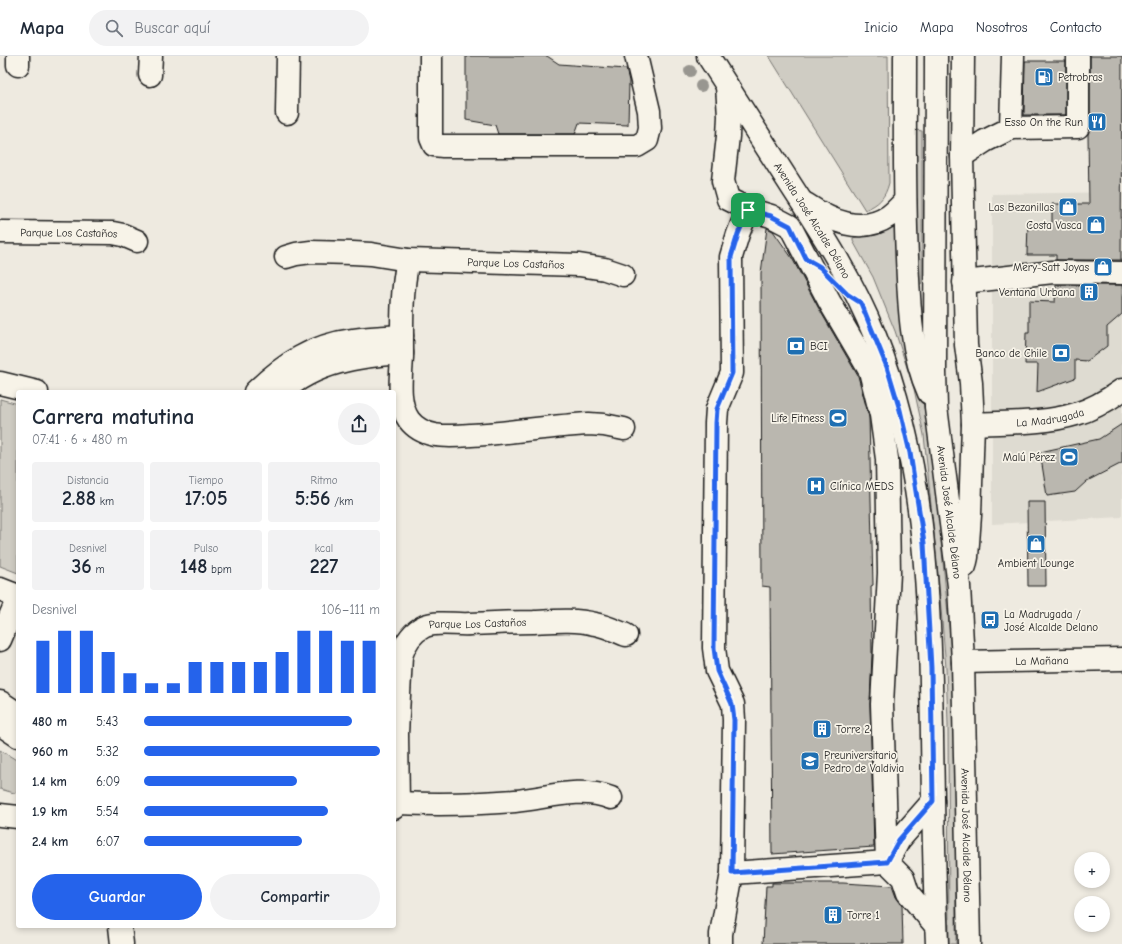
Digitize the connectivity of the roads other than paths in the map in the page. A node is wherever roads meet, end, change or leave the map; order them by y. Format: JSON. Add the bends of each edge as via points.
{"nodes":[{"id":1,"x":288,"y":56,"type":"edge"},
{"id":2,"x":431,"y":56,"type":"edge"},
{"id":3,"x":636,"y":56,"type":"edge"},
{"id":4,"x":708,"y":56,"type":"edge"},
{"id":5,"x":905,"y":56,"type":"edge"},
{"id":6,"x":936,"y":56,"type":"edge"},
{"id":7,"x":963,"y":56,"type":"edge"},
{"id":8,"x":1013,"y":56,"type":"edge"},
{"id":9,"x":1078,"y":56,"type":"edge"},
{"id":10,"x":727,"y":86,"type":"junction"},
{"id":11,"x":288,"y":113,"type":"dead end"},
{"id":12,"x":1011,"y":128,"type":"junction"},
{"id":13,"x":962,"y":156,"type":"junction"},
{"id":14,"x":906,"y":201,"type":"junction"},
{"id":15,"x":802,"y":202,"type":"junction"},
{"id":16,"x":748,"y":210,"type":"junction"},
{"id":17,"x":0,"y":232,"type":"edge"},
{"id":18,"x":137,"y":241,"type":"dead end"},
{"id":19,"x":286,"y":256,"type":"dead end"},
{"id":20,"x":806,"y":259,"type":"junction"},
{"id":21,"x":408,"y":260,"type":"junction"},
{"id":22,"x":1122,"y":273,"type":"edge"},
{"id":23,"x":623,"y":275,"type":"dead end"},
{"id":24,"x":964,"y":282,"type":"junction"},
{"id":25,"x":861,"y":303,"type":"junction"},
{"id":26,"x":402,"y":345,"type":"junction"},
{"id":27,"x":0,"y":383,"type":"edge"},
{"id":28,"x":28,"y":390,"type":"edge"},
{"id":29,"x":257,"y":390,"type":"edge"},
{"id":30,"x":285,"y":390,"type":"edge"},
{"id":31,"x":1122,"y":390,"type":"edge"},
{"id":32,"x":936,"y":407,"type":"junction"},
{"id":33,"x":973,"y":424,"type":"junction"},
{"id":34,"x":624,"y":429,"type":"dead end"},
{"id":35,"x":959,"y":586,"type":"junction"},
{"id":36,"x":0,"y":589,"type":"edge"},
{"id":37,"x":16,"y":596,"type":"edge"},
{"id":38,"x":16,"y":602,"type":"edge"},
{"id":39,"x":626,"y":635,"type":"dead end"},
{"id":40,"x":0,"y":640,"type":"edge"},
{"id":41,"x":1122,"y":659,"type":"edge"},
{"id":42,"x":963,"y":662,"type":"junction"},
{"id":43,"x":0,"y":702,"type":"edge"},
{"id":44,"x":16,"y":713,"type":"edge"},
{"id":45,"x":0,"y":724,"type":"edge"},
{"id":46,"x":396,"y":725,"type":"edge"},
{"id":47,"x":16,"y":735,"type":"edge"},
{"id":48,"x":611,"y":798,"type":"dead end"},
{"id":49,"x":933,"y":801,"type":"junction"},
{"id":50,"x":396,"y":806,"type":"edge"},
{"id":51,"x":0,"y":815,"type":"edge"},
{"id":52,"x":16,"y":817,"type":"edge"},
{"id":53,"x":887,"y":862,"type":"junction"},
{"id":54,"x":732,"y":873,"type":"junction"},
{"id":55,"x":120,"y":928,"type":"edge"},
{"id":56,"x":937,"y":935,"type":"edge"},
{"id":57,"x":122,"y":944,"type":"edge"},
{"id":58,"x":721,"y":944,"type":"edge"},
{"id":59,"x":969,"y":944,"type":"edge"}],
"edges":[{"from":1,"to":11,"type":"street"},
{"from":2,"to":3,"type":"street","via":[[431,138],[434,145],[637,146],[647,140],[650,128],[649,111]]},
{"from":4,"to":10,"type":"street","name":"Avenida José Alcalde Délano"},
{"from":5,"to":14,"type":"street"},
{"from":6,"to":32,"type":"street","name":"Avenida José Alcalde Délano"},
{"from":7,"to":13,"type":"street"},
{"from":8,"to":12,"type":"street"},
{"from":9,"to":12,"type":"street","via":[[1078,127]]},
{"from":10,"to":15,"type":"street","name":"Avenida José Alcalde Délano"},
{"from":10,"to":16,"type":"street","via":[[729,116],[723,181],[728,199]]},
{"from":12,"to":13,"type":"street"},
{"from":13,"to":24,"type":"street"},
{"from":14,"to":15,"type":"street","via":[[881,220],[856,226],[829,218]]},
{"from":14,"to":32,"type":"street","via":[[909,299],[915,345],[922,377]]},
{"from":15,"to":25,"type":"street","name":"Avenida José Alcalde Délano","via":[[839,261]]},
{"from":16,"to":20,"type":"street","via":[[771,216],[790,226]]},
{"from":16,"to":54,"type":"street","via":[[731,257],[732,373],[717,409],[716,423],[714,648],[717,671],[732,704],[734,720]]},
{"from":17,"to":18,"type":"street","name":"Parque Los Castaños","via":[[113,233]]},
{"from":19,"to":21,"type":"street","name":"Parque Los Castaños","via":[[311,252],[353,253]]},
{"from":20,"to":25,"type":"street","via":[[820,267],[847,294]]},
{"from":20,"to":53,"type":"street","via":[[870,371],[881,415],[887,459],[889,572],[882,704]]},
{"from":21,"to":23,"type":"street","name":"Parque Los Castaños","via":[[579,266],[605,269]]},
{"from":21,"to":26,"type":"street","via":[[403,292]]},
{"from":22,"to":24,"type":"street","via":[[1053,272]]},
{"from":24,"to":33,"type":"street"},
{"from":25,"to":49,"type":"street","name":"Avenida José Alcalde Délano","via":[[898,402],[918,497],[924,543],[931,668]]},
{"from":26,"to":29,"type":"street","via":[[353,340],[319,348],[284,367]]},
{"from":26,"to":30,"type":"street","via":[[374,355],[331,364],[306,375]]},
{"from":26,"to":34,"type":"street","via":[[403,406],[414,426],[427,433],[446,436],[490,434],[589,424]]},
{"from":27,"to":28,"type":"street"},
{"from":31,"to":33,"type":"street","name":"La Madrugada","via":[[1095,407],[1076,414],[1025,421]]},
{"from":32,"to":35,"type":"street","name":"Avenida José Alcalde Délano"},
{"from":33,"to":35,"type":"street","via":[[967,557]]},
{"from":35,"to":42,"type":"street","name":"Avenida José Alcalde Délano"},
{"from":36,"to":37,"type":"street"},
{"from":38,"to":40,"type":"street"},
{"from":39,"to":46,"type":"street","name":"Parque Los Castaños","via":[[576,621],[438,624],[424,627],[410,637],[401,656]]},
{"from":41,"to":42,"type":"street","name":"La Mañana"},
{"from":42,"to":59,"type":"street","name":"Avenida José Alcalde Délano"},
{"from":43,"to":44,"type":"street"},
{"from":45,"to":47,"type":"street"},
{"from":46,"to":50,"type":"street","name":"Parque Los Castaños"},
{"from":48,"to":50,"type":"street","name":"Parque Los Castaños","via":[[584,792],[515,801]]},
{"from":49,"to":53,"type":"street","via":[[899,840]]},
{"from":49,"to":56,"type":"street","name":"Avenida José Alcalde Délano"},
{"from":51,"to":52,"type":"street"},
{"from":53,"to":54,"type":"street"},
{"from":53,"to":56,"type":"street","via":[[903,878],[908,893]]},
{"from":54,"to":58,"type":"street"},
{"from":55,"to":57,"type":"street"}]}
